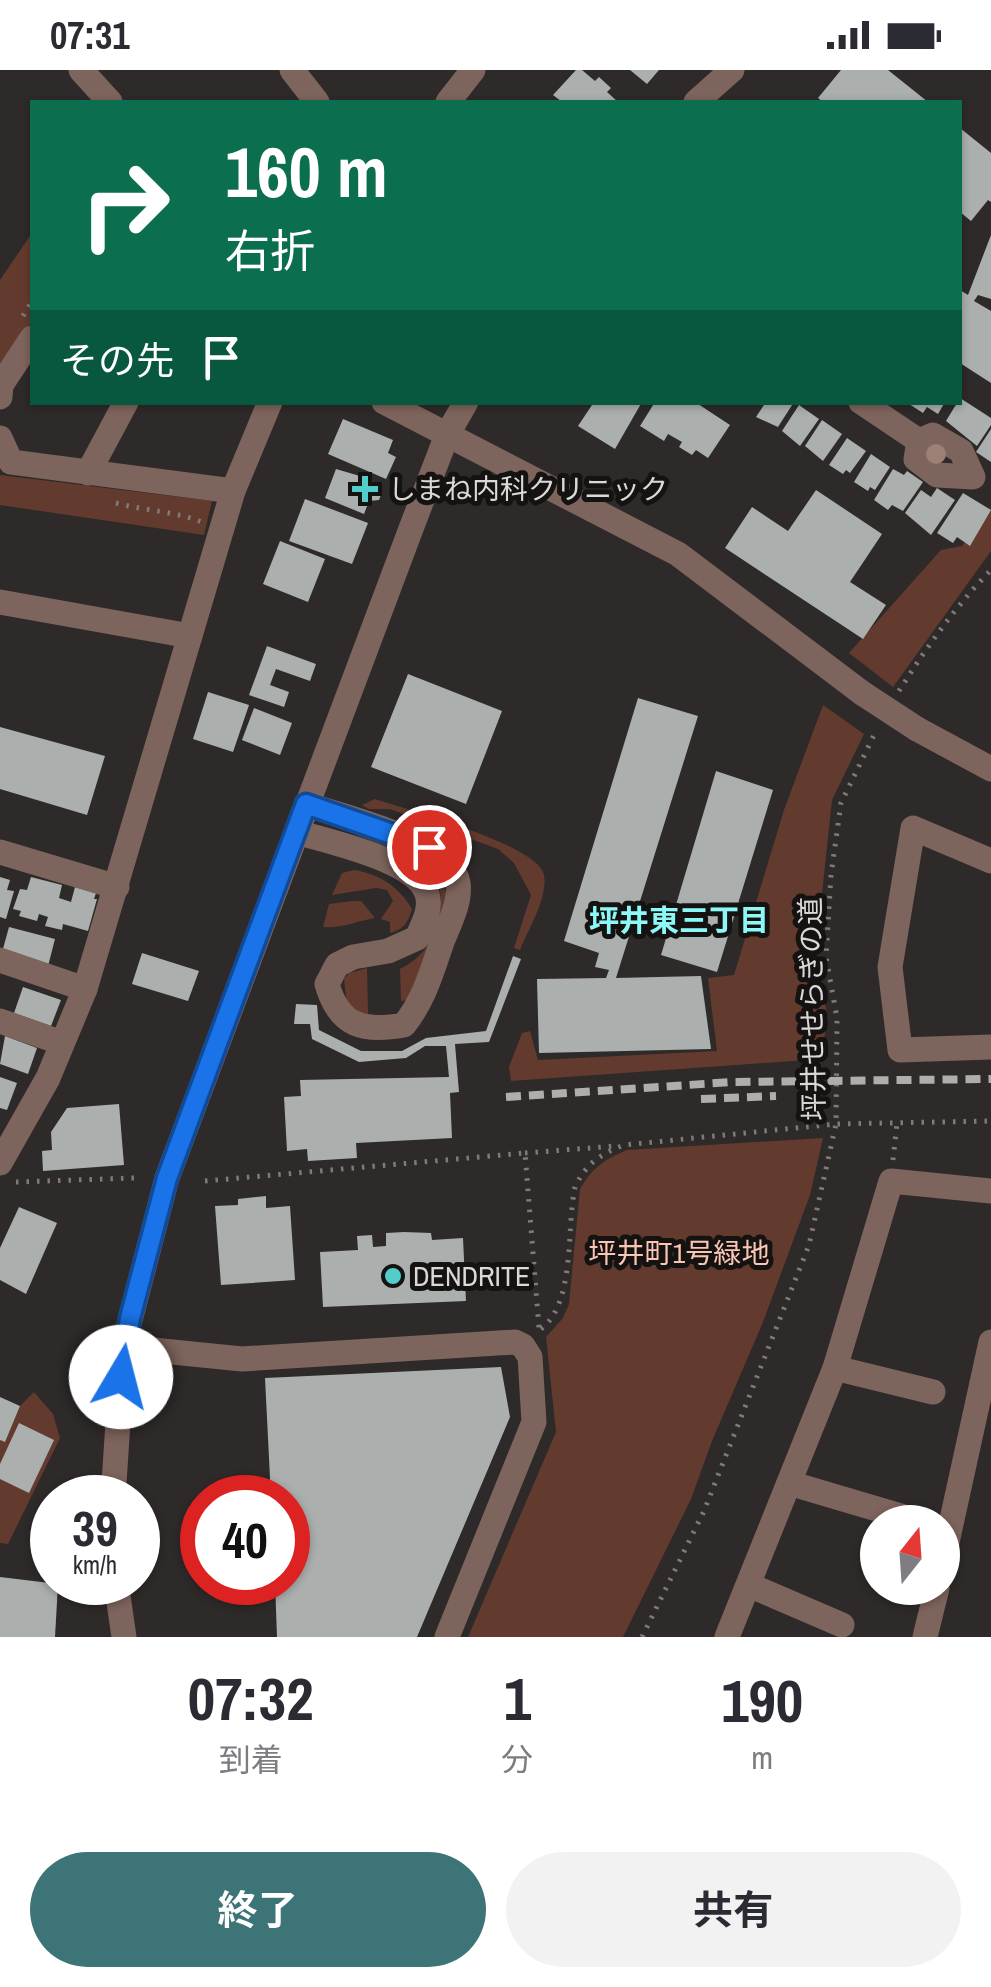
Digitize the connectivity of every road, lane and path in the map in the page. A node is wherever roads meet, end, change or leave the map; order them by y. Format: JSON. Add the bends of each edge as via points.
{"nodes":[{"id":1,"x":82,"y":70,"type":"edge"},
{"id":2,"x":292,"y":70,"type":"edge"},
{"id":3,"x":473,"y":70,"type":"edge"},
{"id":4,"x":108,"y":100,"type":"edge"},
{"id":5,"x":315,"y":100,"type":"edge"},
{"id":6,"x":450,"y":100,"type":"edge"},
{"id":7,"x":30,"y":341,"type":"edge"},
{"id":8,"x":0,"y":396,"type":"edge"},
{"id":9,"x":124,"y":405,"type":"edge"},
{"id":10,"x":269,"y":405,"type":"edge"},
{"id":11,"x":390,"y":405,"type":"edge"},
{"id":12,"x":464,"y":405,"type":"edge"},
{"id":13,"x":865,"y":405,"type":"edge"},
{"id":14,"x":448,"y":435,"type":"junction"},
{"id":15,"x":0,"y":438,"type":"edge"},
{"id":16,"x":919,"y":441,"type":"dead end"},
{"id":17,"x":88,"y":473,"type":"junction"},
{"id":18,"x":233,"y":492,"type":"junction"},
{"id":19,"x":108,"y":500,"type":"dead end"},
{"id":20,"x":207,"y":524,"type":"dead end"},
{"id":21,"x":991,"y":570,"type":"edge"},
{"id":22,"x":0,"y":602,"type":"edge"},
{"id":23,"x":190,"y":636,"type":"junction"},
{"id":24,"x":894,"y":699,"type":"dead end"},
{"id":25,"x":877,"y":728,"type":"dead end"},
{"id":26,"x":991,"y":769,"type":"edge"},
{"id":27,"x":306,"y":804,"type":"junction"},
{"id":28,"x":297,"y":832,"type":"junction"},
{"id":29,"x":0,"y":852,"type":"edge"},
{"id":30,"x":991,"y":862,"type":"edge"},
{"id":31,"x":117,"y":887,"type":"junction"},
{"id":32,"x":0,"y":960,"type":"edge"},
{"id":33,"x":85,"y":989,"type":"junction"},
{"id":34,"x":0,"y":1022,"type":"edge"},
{"id":35,"x":990,"y":1042,"type":"edge"},
{"id":36,"x":62,"y":1044,"type":"junction"},
{"id":37,"x":991,"y":1121,"type":"edge"},
{"id":38,"x":896,"y":1123,"type":"junction"},
{"id":39,"x":836,"y":1124,"type":"junction"},
{"id":40,"x":624,"y":1145,"type":"junction"},
{"id":41,"x":525,"y":1153,"type":"junction"},
{"id":42,"x":4,"y":1173,"type":"edge"},
{"id":43,"x":134,"y":1178,"type":"dead end"},
{"id":44,"x":892,"y":1180,"type":"junction"},
{"id":45,"x":205,"y":1181,"type":"dead end"},
{"id":46,"x":991,"y":1191,"type":"edge"},
{"id":47,"x":991,"y":1342,"type":"edge"},
{"id":48,"x":123,"y":1347,"type":"junction"},
{"id":49,"x":834,"y":1368,"type":"junction"},
{"id":50,"x":988,"y":1376,"type":"edge"},
{"id":51,"x":933,"y":1392,"type":"dead end"},
{"id":52,"x":115,"y":1475,"type":"edge"},
{"id":53,"x":789,"y":1483,"type":"junction"},
{"id":54,"x":863,"y":1505,"type":"edge"},
{"id":55,"x":954,"y":1505,"type":"edge"},
{"id":56,"x":748,"y":1585,"type":"junction"},
{"id":57,"x":119,"y":1605,"type":"edge"},
{"id":58,"x":933,"y":1605,"type":"edge"},
{"id":59,"x":842,"y":1624,"type":"dead end"},
{"id":60,"x":124,"y":1637,"type":"edge"},
{"id":61,"x":447,"y":1637,"type":"edge"},
{"id":62,"x":642,"y":1637,"type":"edge"},
{"id":63,"x":728,"y":1637,"type":"edge"},
{"id":64,"x":925,"y":1637,"type":"edge"}],
"edges":[{"from":1,"to":4,"type":"street"},
{"from":2,"to":5,"type":"street"},
{"from":3,"to":6,"type":"street"},
{"from":7,"to":8,"type":"street"},
{"from":9,"to":17,"type":"street"},
{"from":10,"to":18,"type":"street"},
{"from":11,"to":14,"type":"street"},
{"from":12,"to":14,"type":"street"},
{"from":13,"to":16,"type":"street"},
{"from":14,"to":26,"type":"street","bridge":true,"via":[[678,554],[862,693]]},
{"from":14,"to":27,"type":"street"},
{"from":15,"to":17,"type":"street","via":[[12,462]]},
{"from":17,"to":18,"type":"street"},
{"from":18,"to":23,"type":"street"},
{"from":19,"to":20,"type":"path"},
{"from":21,"to":24,"type":"path"},
{"from":22,"to":23,"type":"street"},
{"from":23,"to":31,"type":"street"},
{"from":25,"to":39,"type":"path","name":"坪井せせらぎの道","via":[[841,802],[831,875],[826,957],[837,1018]]},
{"from":27,"to":28,"type":"street"},
{"from":27,"to":28,"type":"street","via":[[429,847],[458,881],[457,901],[419,1006],[404,1025],[376,1030],[348,1020],[332,1003],[328,984],[337,965],[417,938],[428,912],[427,892],[414,874],[389,862]]},
{"from":28,"to":48,"type":"street","via":[[167,1178]]},
{"from":29,"to":31,"type":"street"},
{"from":30,"to":35,"type":"street","via":[[913,828],[890,967],[900,1050]]},
{"from":31,"to":33,"type":"street"},
{"from":32,"to":33,"type":"street"},
{"from":33,"to":36,"type":"street"},
{"from":34,"to":36,"type":"street"},
{"from":36,"to":42,"type":"street"},
{"from":37,"to":38,"type":"path"},
{"from":38,"to":39,"type":"path"},
{"from":38,"to":44,"type":"path"},
{"from":39,"to":40,"type":"path"},
{"from":39,"to":62,"type":"path","name":"坪井せせらぎの道","via":[[809,1246],[704,1511]]},
{"from":40,"to":41,"type":"path"},
{"from":40,"to":41,"type":"path","via":[[600,1154],[575,1187],[558,1310],[539,1330]]},
{"from":41,"to":45,"type":"path"},
{"from":42,"to":43,"type":"path"},
{"from":44,"to":46,"type":"street"},
{"from":44,"to":49,"type":"street"},
{"from":47,"to":50,"type":"street"},
{"from":48,"to":52,"type":"street"},
{"from":48,"to":61,"type":"street","via":[[242,1359],[523,1346],[530,1357],[534,1422]]},
{"from":49,"to":51,"type":"street"},
{"from":49,"to":53,"type":"street"},
{"from":50,"to":55,"type":"street"},
{"from":53,"to":54,"type":"street"},
{"from":53,"to":56,"type":"street"},
{"from":56,"to":59,"type":"street"},
{"from":56,"to":63,"type":"street"},
{"from":57,"to":60,"type":"street"},
{"from":58,"to":64,"type":"street"}]}
